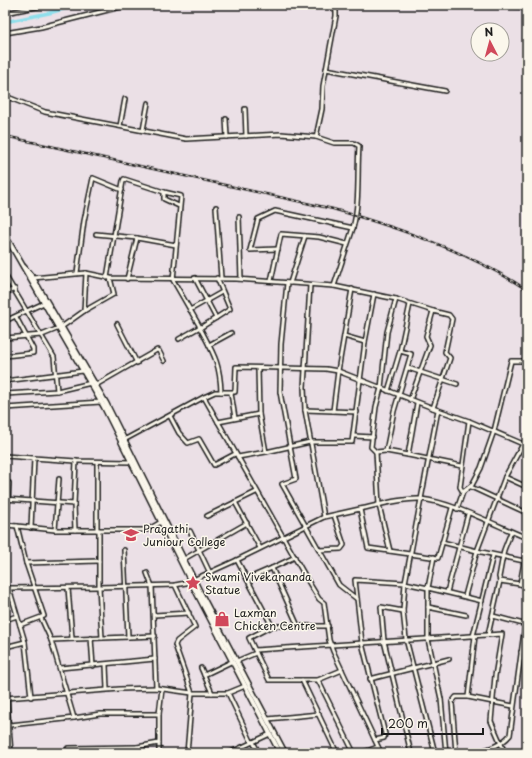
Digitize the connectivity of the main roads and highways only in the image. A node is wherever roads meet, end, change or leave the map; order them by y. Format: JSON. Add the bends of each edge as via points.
{"nodes":[{"id":1,"x":5,"y":235,"type":"edge"},
{"id":2,"x":6,"y":241,"type":"edge"},
{"id":3,"x":24,"y":266,"type":"junction"},
{"id":4,"x":61,"y":327,"type":"junction"},
{"id":5,"x":193,"y":580,"type":"junction"},
{"id":6,"x":280,"y":753,"type":"edge"},
{"id":7,"x":284,"y":753,"type":"edge"}],
"edges":[{"from":1,"to":2,"type":"main road"},
{"from":2,"to":3,"type":"main road"},
{"from":3,"to":4,"type":"main road","via":[[44,303]]},
{"from":3,"to":4,"type":"main road","via":[[29,270]]},
{"from":4,"to":5,"type":"main road"},
{"from":4,"to":5,"type":"main road","via":[[96,385]]},
{"from":5,"to":6,"type":"main road","via":[[244,686]]},
{"from":5,"to":7,"type":"main road"}]}
